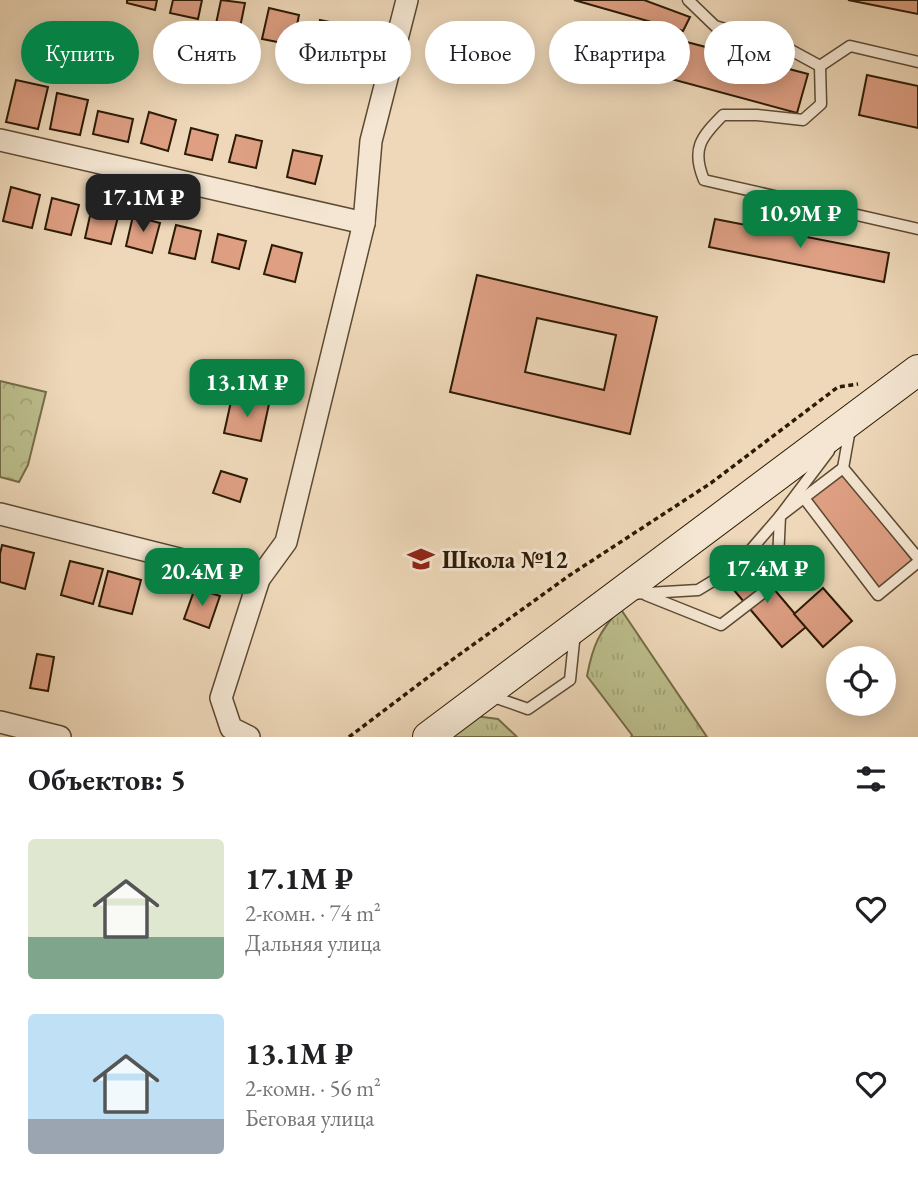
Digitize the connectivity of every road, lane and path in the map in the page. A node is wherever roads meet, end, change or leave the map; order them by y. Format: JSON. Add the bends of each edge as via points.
{"nodes":[{"id":1,"x":407,"y":0,"type":"edge"},
{"id":2,"x":688,"y":0,"type":"edge"},
{"id":3,"x":918,"y":62,"type":"edge"},
{"id":4,"x":820,"y":66,"type":"junction"},
{"id":5,"x":0,"y":140,"type":"edge"},
{"id":6,"x":364,"y":223,"type":"junction"},
{"id":7,"x":918,"y":229,"type":"edge"},
{"id":8,"x":918,"y":370,"type":"edge"},
{"id":9,"x":860,"y":383,"type":"dead end"},
{"id":10,"x":851,"y":420,"type":"junction"},
{"id":11,"x":844,"y":468,"type":"junction"},
{"id":12,"x":804,"y":498,"type":"junction"},
{"id":13,"x":0,"y":514,"type":"edge"},
{"id":14,"x":780,"y":516,"type":"junction"},
{"id":15,"x":918,"y":560,"type":"edge"},
{"id":16,"x":260,"y":579,"type":"junction"},
{"id":17,"x":630,"y":594,"type":"junction"},
{"id":18,"x":576,"y":626,"type":"junction"},
{"id":19,"x":485,"y":694,"type":"junction"},
{"id":20,"x":0,"y":722,"type":"edge"},
{"id":21,"x":60,"y":737,"type":"edge"},
{"id":22,"x":249,"y":737,"type":"edge"},
{"id":23,"x":349,"y":737,"type":"edge"},
{"id":24,"x":428,"y":737,"type":"edge"}],
"edges":[{"from":1,"to":6,"type":"street","via":[[371,141]]},
{"from":2,"to":4,"type":"lane","via":[[715,26],[785,47]]},
{"from":3,"to":4,"type":"lane","via":[[850,46]]},
{"from":4,"to":7,"type":"lane","via":[[821,104],[803,120],[723,115],[704,134],[696,161],[704,180]]},
{"from":5,"to":6,"type":"street"},
{"from":6,"to":16,"type":"street","via":[[286,542]]},
{"from":8,"to":10,"type":"main road"},
{"from":9,"to":23,"type":"path","via":[[838,387],[711,483],[570,575]]},
{"from":10,"to":11,"type":"lane"},
{"from":10,"to":14,"type":"lane"},
{"from":10,"to":17,"type":"main road"},
{"from":11,"to":12,"type":"lane"},
{"from":11,"to":15,"type":"lane"},
{"from":12,"to":14,"type":"lane"},
{"from":12,"to":15,"type":"lane","via":[[878,595]]},
{"from":13,"to":16,"type":"street"},
{"from":14,"to":17,"type":"lane","via":[[736,567],[698,590]]},
{"from":14,"to":17,"type":"lane","via":[[777,582],[721,625]]},
{"from":16,"to":22,"type":"street","via":[[220,698],[231,728]]},
{"from":17,"to":18,"type":"main road"},
{"from":18,"to":19,"type":"main road"},
{"from":18,"to":19,"type":"lane","via":[[570,680],[528,709]]},
{"from":19,"to":24,"type":"main road"},
{"from":20,"to":21,"type":"street"}]}
